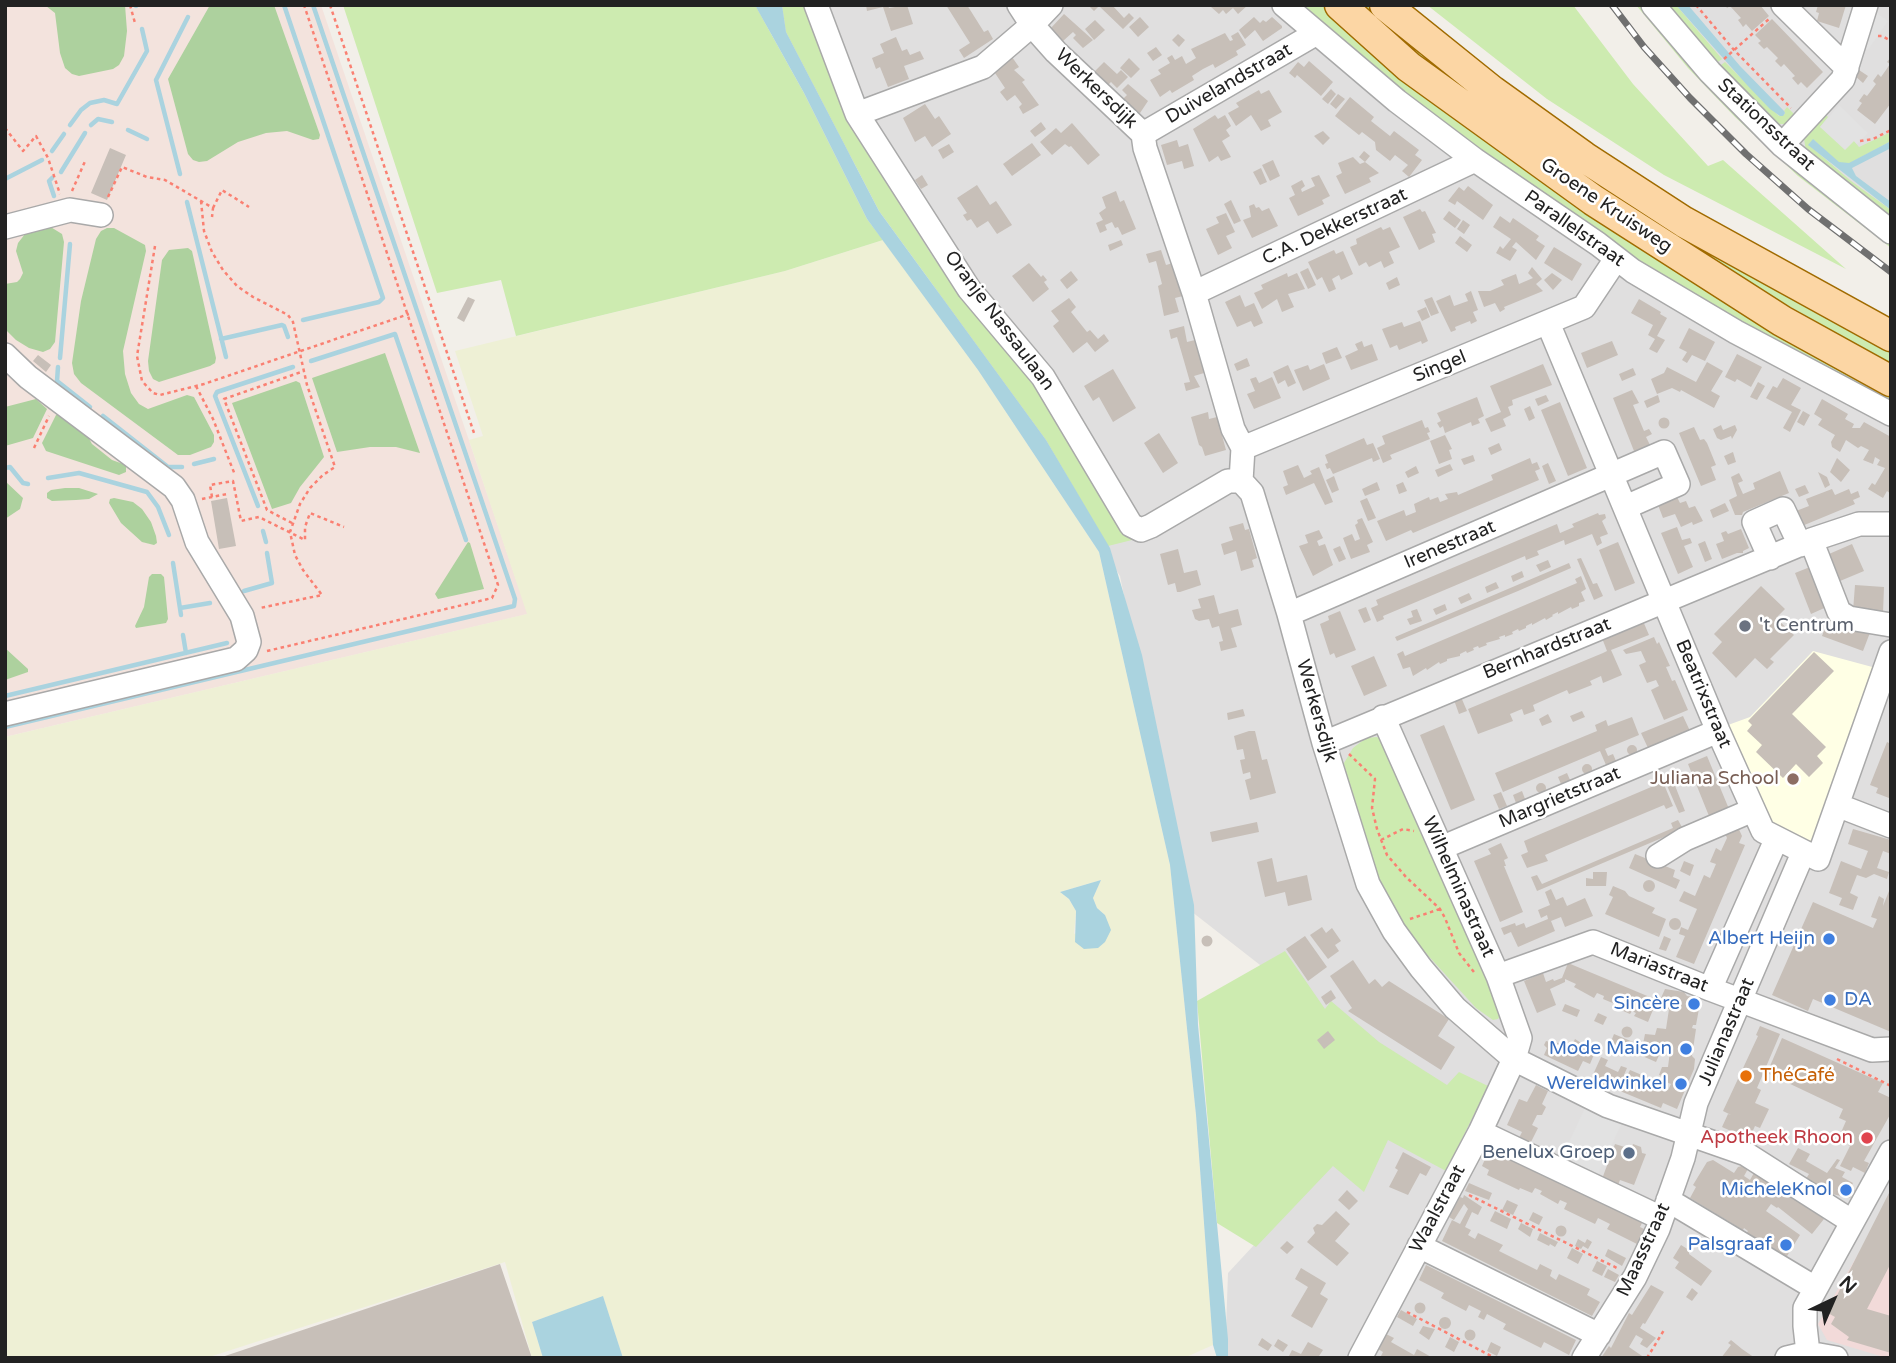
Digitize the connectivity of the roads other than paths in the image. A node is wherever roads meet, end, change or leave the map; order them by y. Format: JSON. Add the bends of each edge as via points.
{"nodes":[{"id":1,"x":816,"y":5,"type":"edge"},
{"id":2,"x":1019,"y":5,"type":"edge"},
{"id":3,"x":1051,"y":5,"type":"edge"},
{"id":4,"x":1284,"y":5,"type":"edge"},
{"id":5,"x":1340,"y":5,"type":"edge"},
{"id":6,"x":1385,"y":5,"type":"edge"},
{"id":7,"x":1653,"y":5,"type":"edge"},
{"id":8,"x":1866,"y":5,"type":"edge"},
{"id":9,"x":1783,"y":6,"type":"edge"},
{"id":10,"x":1032,"y":25,"type":"junction"},
{"id":11,"x":1315,"y":34,"type":"junction"},
{"id":12,"x":1847,"y":68,"type":"junction"},
{"id":13,"x":857,"y":114,"type":"junction"},
{"id":14,"x":1143,"y":134,"type":"junction"},
{"id":15,"x":1783,"y":145,"type":"junction"},
{"id":16,"x":1475,"y":160,"type":"junction"},
{"id":17,"x":101,"y":215,"type":"road end"},
{"id":18,"x":5,"y":227,"type":"edge"},
{"id":19,"x":1891,"y":232,"type":"edge"},
{"id":20,"x":1616,"y":259,"type":"junction"},
{"id":21,"x":1194,"y":293,"type":"junction"},
{"id":22,"x":1548,"y":323,"type":"junction"},
{"id":23,"x":1891,"y":336,"type":"edge"},
{"id":24,"x":5,"y":355,"type":"edge"},
{"id":25,"x":1891,"y":381,"type":"edge"},
{"id":26,"x":1891,"y":414,"type":"edge"},
{"id":27,"x":1243,"y":448,"type":"junction"},
{"id":28,"x":1612,"y":475,"type":"junction"},
{"id":29,"x":1241,"y":481,"type":"junction"},
{"id":30,"x":1626,"y":507,"type":"junction"},
{"id":31,"x":1891,"y":524,"type":"edge"},
{"id":32,"x":1805,"y":543,"type":"junction"},
{"id":33,"x":1770,"y":558,"type":"junction"},
{"id":34,"x":1663,"y":601,"type":"junction"},
{"id":35,"x":1289,"y":614,"type":"junction"},
{"id":36,"x":1891,"y":625,"type":"edge"},
{"id":37,"x":1891,"y":652,"type":"edge"},
{"id":38,"x":5,"y":713,"type":"edge"},
{"id":39,"x":1383,"y":717,"type":"junction"},
{"id":40,"x":1718,"y":731,"type":"junction"},
{"id":41,"x":1329,"y":741,"type":"junction"},
{"id":42,"x":1837,"y":805,"type":"junction"},
{"id":43,"x":1754,"y":810,"type":"junction"},
{"id":44,"x":1891,"y":826,"type":"edge"},
{"id":45,"x":1437,"y":839,"type":"junction"},
{"id":46,"x":1776,"y":840,"type":"junction"},
{"id":47,"x":1803,"y":853,"type":"junction"},
{"id":48,"x":1658,"y":856,"type":"dead end"},
{"id":49,"x":1496,"y":973,"type":"junction"},
{"id":50,"x":1710,"y":989,"type":"junction"},
{"id":51,"x":1741,"y":1000,"type":"junction"},
{"id":52,"x":1891,"y":1049,"type":"edge"},
{"id":53,"x":1514,"y":1059,"type":"junction"},
{"id":54,"x":1480,"y":1132,"type":"junction"},
{"id":55,"x":1689,"y":1135,"type":"junction"},
{"id":56,"x":1891,"y":1152,"type":"edge"},
{"id":57,"x":1664,"y":1209,"type":"junction"},
{"id":58,"x":1851,"y":1221,"type":"junction"},
{"id":59,"x":1419,"y":1246,"type":"junction"},
{"id":60,"x":1815,"y":1288,"type":"junction"},
{"id":61,"x":1599,"y":1335,"type":"junction"},
{"id":62,"x":1798,"y":1355,"type":"edge"},
{"id":63,"x":1360,"y":1358,"type":"edge"},
{"id":64,"x":1584,"y":1358,"type":"edge"},
{"id":65,"x":1836,"y":1358,"type":"edge"}],
"edges":[{"from":1,"to":13,"type":"street","name":"Oranje Nassaulaan"},
{"from":2,"to":10,"type":"street","name":"Werkersdijk"},
{"from":3,"to":10,"type":"street"},
{"from":4,"to":11,"type":"street","name":"Parallelstraat"},
{"from":5,"to":25,"type":"main road","name":"Groene Kruisweg","via":[[1409,67],[1593,200],[1782,321]]},
{"from":6,"to":23,"type":"main road","name":"Groene Kruisweg","via":[[1584,157],[1684,222]]},
{"from":7,"to":15,"type":"street","name":"Stationsstraat","via":[[1710,72]]},
{"from":8,"to":12,"type":"street"},
{"from":9,"to":12,"type":"street"},
{"from":10,"to":13,"type":"street","via":[[983,67]]},
{"from":10,"to":14,"type":"street","name":"Werkersdijk"},
{"from":11,"to":14,"type":"street","name":"Duivelandstraat"},
{"from":11,"to":16,"type":"street","name":"Parallelstraat"},
{"from":12,"to":15,"type":"street","via":[[1843,79]]},
{"from":13,"to":29,"type":"street","name":"Oranje Nassaulaan","via":[[969,289],[1043,377],[1131,525],[1141,530],[1151,526],[1228,481]]},
{"from":14,"to":21,"type":"street","name":"Werkersdijk"},
{"from":15,"to":19,"type":"street","name":"Stationsstraat"},
{"from":16,"to":20,"type":"street","name":"Parallelstraat"},
{"from":16,"to":21,"type":"street","name":"C.A. Dekkerstraat"},
{"from":17,"to":18,"type":"street","via":[[65,210]]},
{"from":20,"to":22,"type":"street","name":"Singel","via":[[1584,307]]},
{"from":20,"to":26,"type":"street","name":"Parallelstraat","via":[[1737,332]]},
{"from":21,"to":27,"type":"street","name":"Werkersdijk","via":[[1233,429]]},
{"from":22,"to":27,"type":"street","name":"Singel"},
{"from":22,"to":28,"type":"street","name":"Beatrixstraat"},
{"from":24,"to":38,"type":"street","via":[[174,487],[197,542],[240,612],[249,642],[236,659]]},
{"from":27,"to":29,"type":"street","name":"Werkersdijk"},
{"from":28,"to":30,"type":"street","name":"Beatrixstraat"},
{"from":28,"to":30,"type":"street","via":[[1664,452],[1678,484]]},
{"from":28,"to":35,"type":"street","name":"Irenestraat"},
{"from":29,"to":35,"type":"street","name":"Werkersdijk","via":[[1252,493]]},
{"from":30,"to":34,"type":"street","name":"Beatrixstraat"},
{"from":31,"to":32,"type":"street","name":"Bernhardstraat","via":[[1859,524]]},
{"from":32,"to":33,"type":"street","name":"Bernhardstraat"},
{"from":32,"to":33,"type":"street","via":[[1783,509],[1754,522]]},
{"from":32,"to":36,"type":"street","via":[[1839,612]]},
{"from":33,"to":34,"type":"street","name":"Bernhardstraat"},
{"from":34,"to":39,"type":"street","name":"Bernhardstraat"},
{"from":34,"to":40,"type":"street","name":"Beatrixstraat"},
{"from":35,"to":41,"type":"street","name":"Werkersdijk"},
{"from":37,"to":42,"type":"street"},
{"from":39,"to":41,"type":"street","name":"Bernhardstraat"},
{"from":39,"to":45,"type":"street","name":"Wilhelminastraat"},
{"from":40,"to":43,"type":"street","name":"Beatrixstraat"},
{"from":40,"to":45,"type":"street","name":"Margrietstraat"},
{"from":41,"to":53,"type":"street","name":"Werkersdijk","via":[[1368,884],[1394,930],[1455,1008]]},
{"from":42,"to":44,"type":"street"},
{"from":42,"to":47,"type":"street","via":[[1818,859]]},
{"from":43,"to":46,"type":"street","name":"Beatrixstraat","via":[[1763,831]]},
{"from":43,"to":48,"type":"street","via":[[1685,839]]},
{"from":45,"to":49,"type":"street","name":"Wilhelminastraat"},
{"from":46,"to":47,"type":"street"},
{"from":46,"to":50,"type":"street"},
{"from":47,"to":51,"type":"street","name":"Julianastraat"},
{"from":49,"to":50,"type":"street","name":"Mariastraat","via":[[1593,942]]},
{"from":49,"to":53,"type":"street","name":"Wilhelminastraat","via":[[1520,1038]]},
{"from":50,"to":51,"type":"street","name":"Mariastraat"},
{"from":51,"to":52,"type":"street","name":"Mariastraat","via":[[1872,1050]]},
{"from":51,"to":55,"type":"street","name":"Julianastraat","via":[[1696,1103]]},
{"from":53,"to":54,"type":"street","name":"Waalstraat"},
{"from":53,"to":55,"type":"street","name":"Werkersdijk","via":[[1608,1106]]},
{"from":54,"to":57,"type":"street"},
{"from":54,"to":59,"type":"street","name":"Waalstraat"},
{"from":55,"to":57,"type":"street","name":"Maasstraat"},
{"from":55,"to":58,"type":"street","name":"Werkersdijk","via":[[1746,1154]]},
{"from":56,"to":58,"type":"street"},
{"from":57,"to":60,"type":"street"},
{"from":57,"to":61,"type":"street","name":"Maasstraat","via":[[1635,1277]]},
{"from":58,"to":60,"type":"street"},
{"from":59,"to":61,"type":"street"},
{"from":59,"to":63,"type":"street","name":"Waalstraat"},
{"from":60,"to":62,"type":"street","via":[[1805,1308]]},
{"from":61,"to":64,"type":"street","name":"Maasstraat"},
{"from":62,"to":65,"type":"street"}]}
